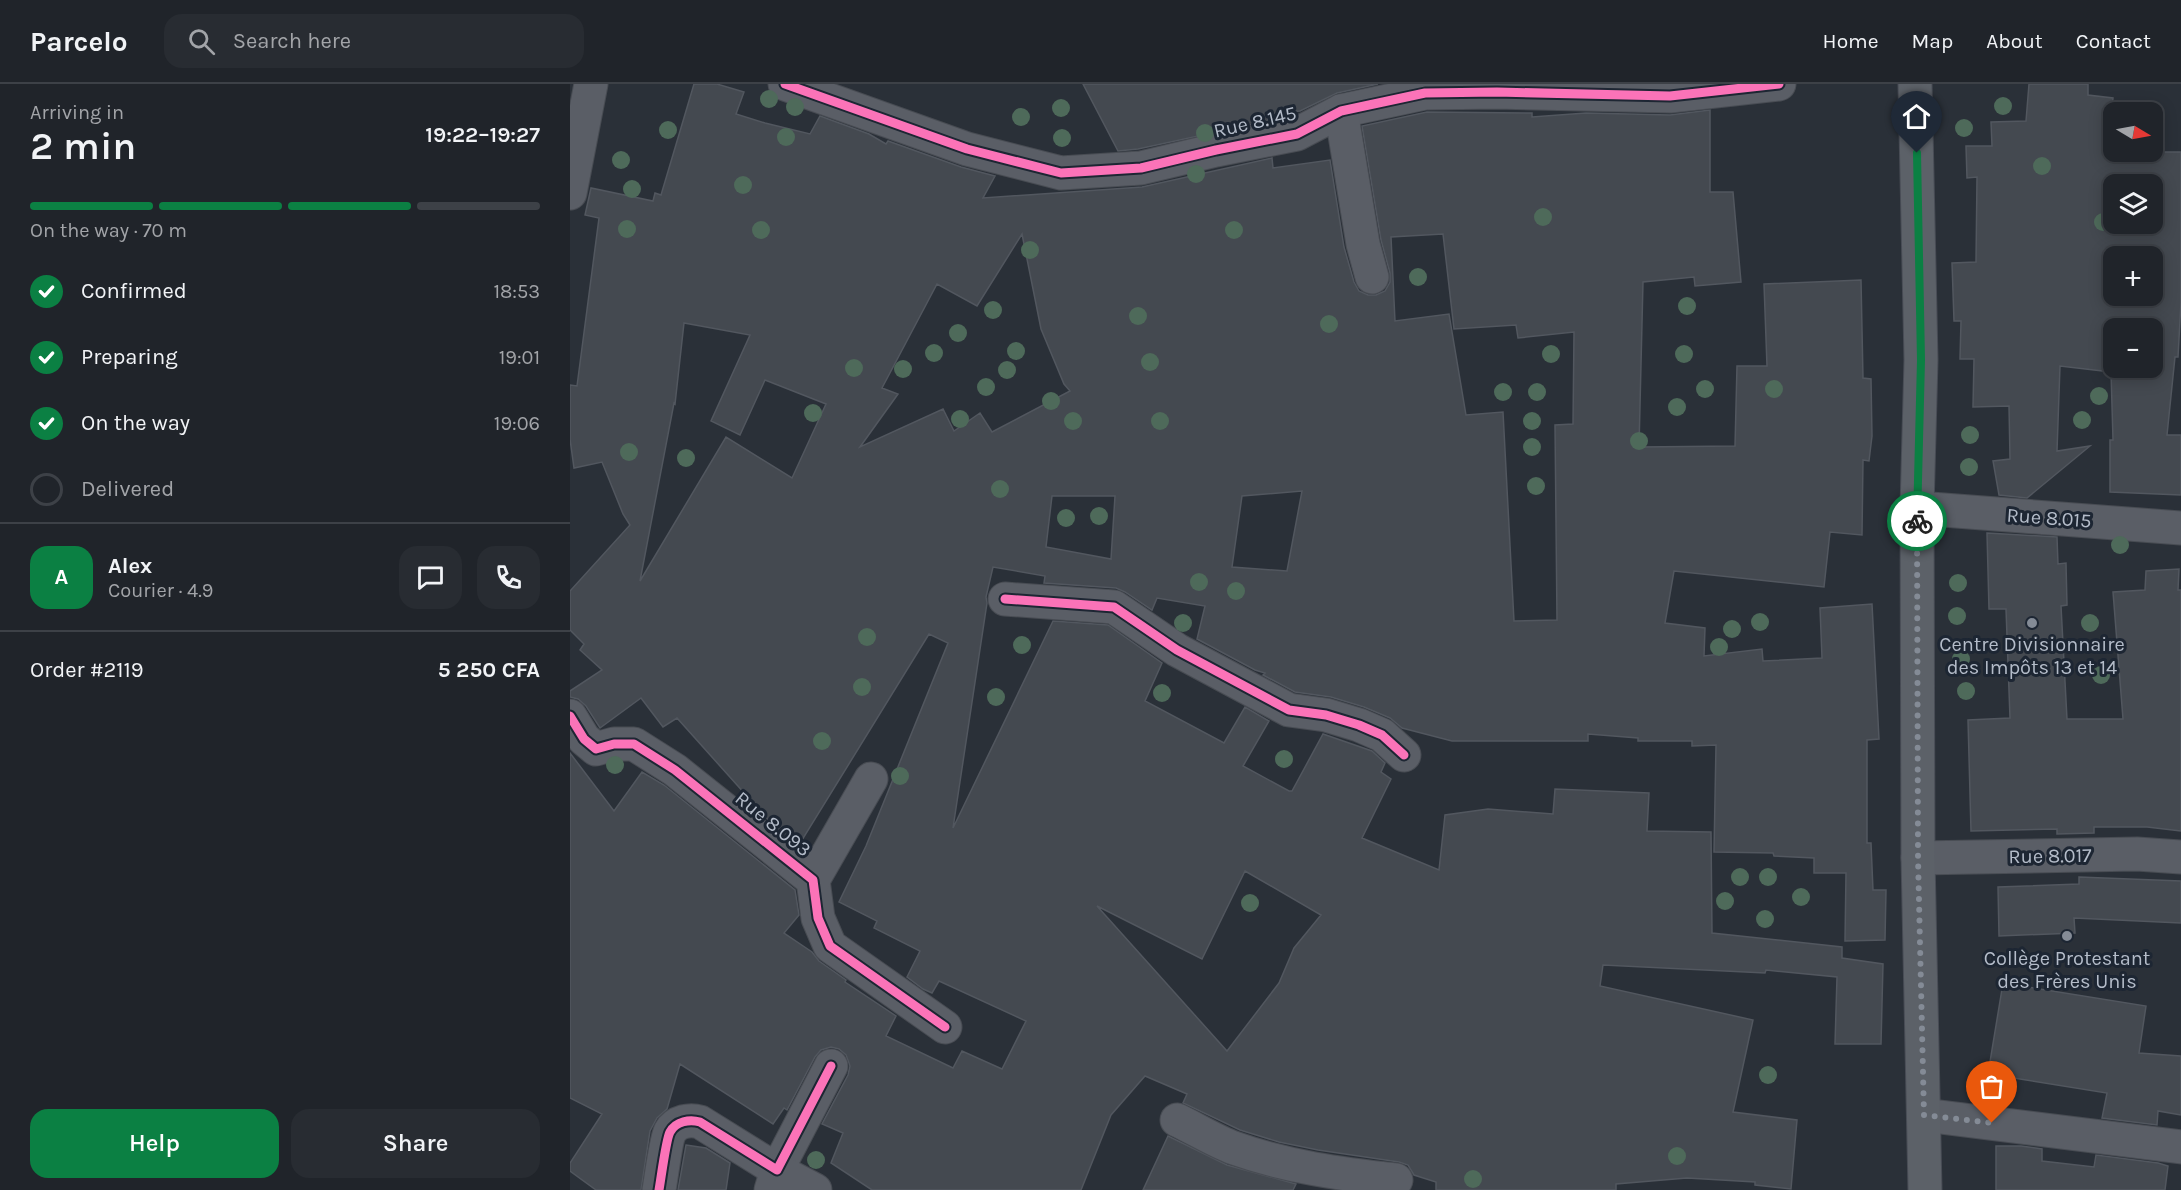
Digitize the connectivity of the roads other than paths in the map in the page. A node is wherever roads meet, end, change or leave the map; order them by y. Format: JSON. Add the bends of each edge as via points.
{"nodes":[{"id":1,"x":591,"y":84,"type":"edge"},
{"id":2,"x":785,"y":84,"type":"edge"},
{"id":3,"x":1779,"y":84,"type":"edge"},
{"id":4,"x":1915,"y":84,"type":"edge"},
{"id":5,"x":1341,"y":111,"type":"junction"},
{"id":6,"x":570,"y":194,"type":"edge"},
{"id":7,"x":1372,"y":277,"type":"dead end"},
{"id":8,"x":1917,"y":508,"type":"junction"},
{"id":9,"x":2181,"y":528,"type":"edge"},
{"id":10,"x":1005,"y":599,"type":"dead end"},
{"id":11,"x":570,"y":716,"type":"edge"},
{"id":12,"x":1404,"y":754,"type":"dead end"},
{"id":13,"x":871,"y":779,"type":"dead end"},
{"id":14,"x":2181,"y":857,"type":"edge"},
{"id":15,"x":1918,"y":858,"type":"junction"},
{"id":16,"x":813,"y":880,"type":"junction"},
{"id":17,"x":945,"y":1028,"type":"dead end"},
{"id":18,"x":831,"y":1066,"type":"dead end"},
{"id":19,"x":1924,"y":1115,"type":"junction"},
{"id":20,"x":1177,"y":1120,"type":"dead end"},
{"id":21,"x":2181,"y":1147,"type":"edge"},
{"id":22,"x":774,"y":1180,"type":"edge"},
{"id":23,"x":1396,"y":1180,"type":"dead end"},
{"id":24,"x":659,"y":1190,"type":"edge"},
{"id":25,"x":815,"y":1190,"type":"edge"},
{"id":26,"x":1925,"y":1190,"type":"edge"}],
"edges":[{"from":1,"to":6,"type":"street"},
{"from":2,"to":5,"type":"street","name":"Rue 8.145","via":[[967,148],[1061,173],[1141,168],[1297,134]]},
{"from":3,"to":5,"type":"street","name":"Rue 8.145","via":[[1670,96],[1425,93]]},
{"from":4,"to":8,"type":"main road","via":[[1921,360]]},
{"from":5,"to":7,"type":"street"},
{"from":8,"to":9,"type":"street","name":"Rue 8.015"},
{"from":8,"to":15,"type":"main road"},
{"from":10,"to":12,"type":"street","via":[[1114,607],[1177,650],[1289,710],[1359,725],[1382,735]]},
{"from":11,"to":16,"type":"street","name":"Rue 8.093","via":[[584,740],[596,749],[634,744],[675,770]]},
{"from":13,"to":16,"type":"street"},
{"from":14,"to":15,"type":"street","name":"Rue 8.017","via":[[2137,854]]},
{"from":15,"to":19,"type":"main road"},
{"from":16,"to":17,"type":"street","name":"Rue 8.093","via":[[818,918],[830,946]]},
{"from":18,"to":22,"type":"street"},
{"from":19,"to":21,"type":"street"},
{"from":19,"to":26,"type":"main road"},
{"from":20,"to":23,"type":"street","via":[[1232,1148],[1279,1163]]},
{"from":22,"to":24,"type":"street","via":[[692,1119],[670,1131]]},
{"from":22,"to":25,"type":"street"}]}
